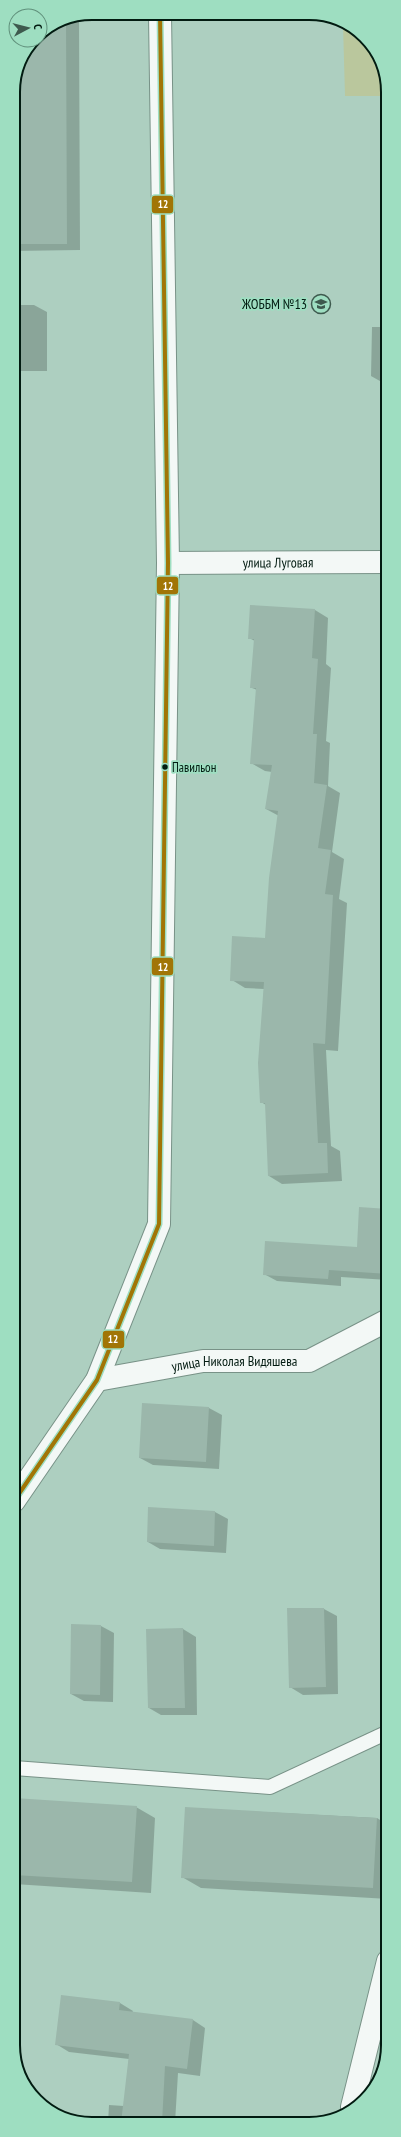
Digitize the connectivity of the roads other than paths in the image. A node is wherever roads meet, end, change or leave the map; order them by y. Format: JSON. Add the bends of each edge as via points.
{"nodes":[{"id":1,"x":160,"y":20,"type":"edge"},
{"id":2,"x":381,"y":562,"type":"edge"},
{"id":3,"x":168,"y":563,"type":"junction"},
{"id":4,"x":381,"y":1324,"type":"edge"},
{"id":5,"x":96,"y":1380,"type":"junction"},
{"id":6,"x":20,"y":1492,"type":"edge"},
{"id":7,"x":381,"y":1735,"type":"edge"},
{"id":8,"x":20,"y":1768,"type":"edge"},
{"id":9,"x":381,"y":1989,"type":"edge"},
{"id":10,"x":353,"y":2102,"type":"edge"}],
"edges":[{"from":1,"to":3,"type":"street"},
{"from":2,"to":3,"type":"street","name":"улица Луговая"},
{"from":3,"to":5,"type":"street","via":[[159,1224]]},
{"from":4,"to":5,"type":"street","name":"улица Николая Видяшева","via":[[309,1361],[203,1361]]},
{"from":5,"to":6,"type":"street"},
{"from":7,"to":8,"type":"lane","via":[[270,1787]]},
{"from":9,"to":10,"type":"street"}]}
